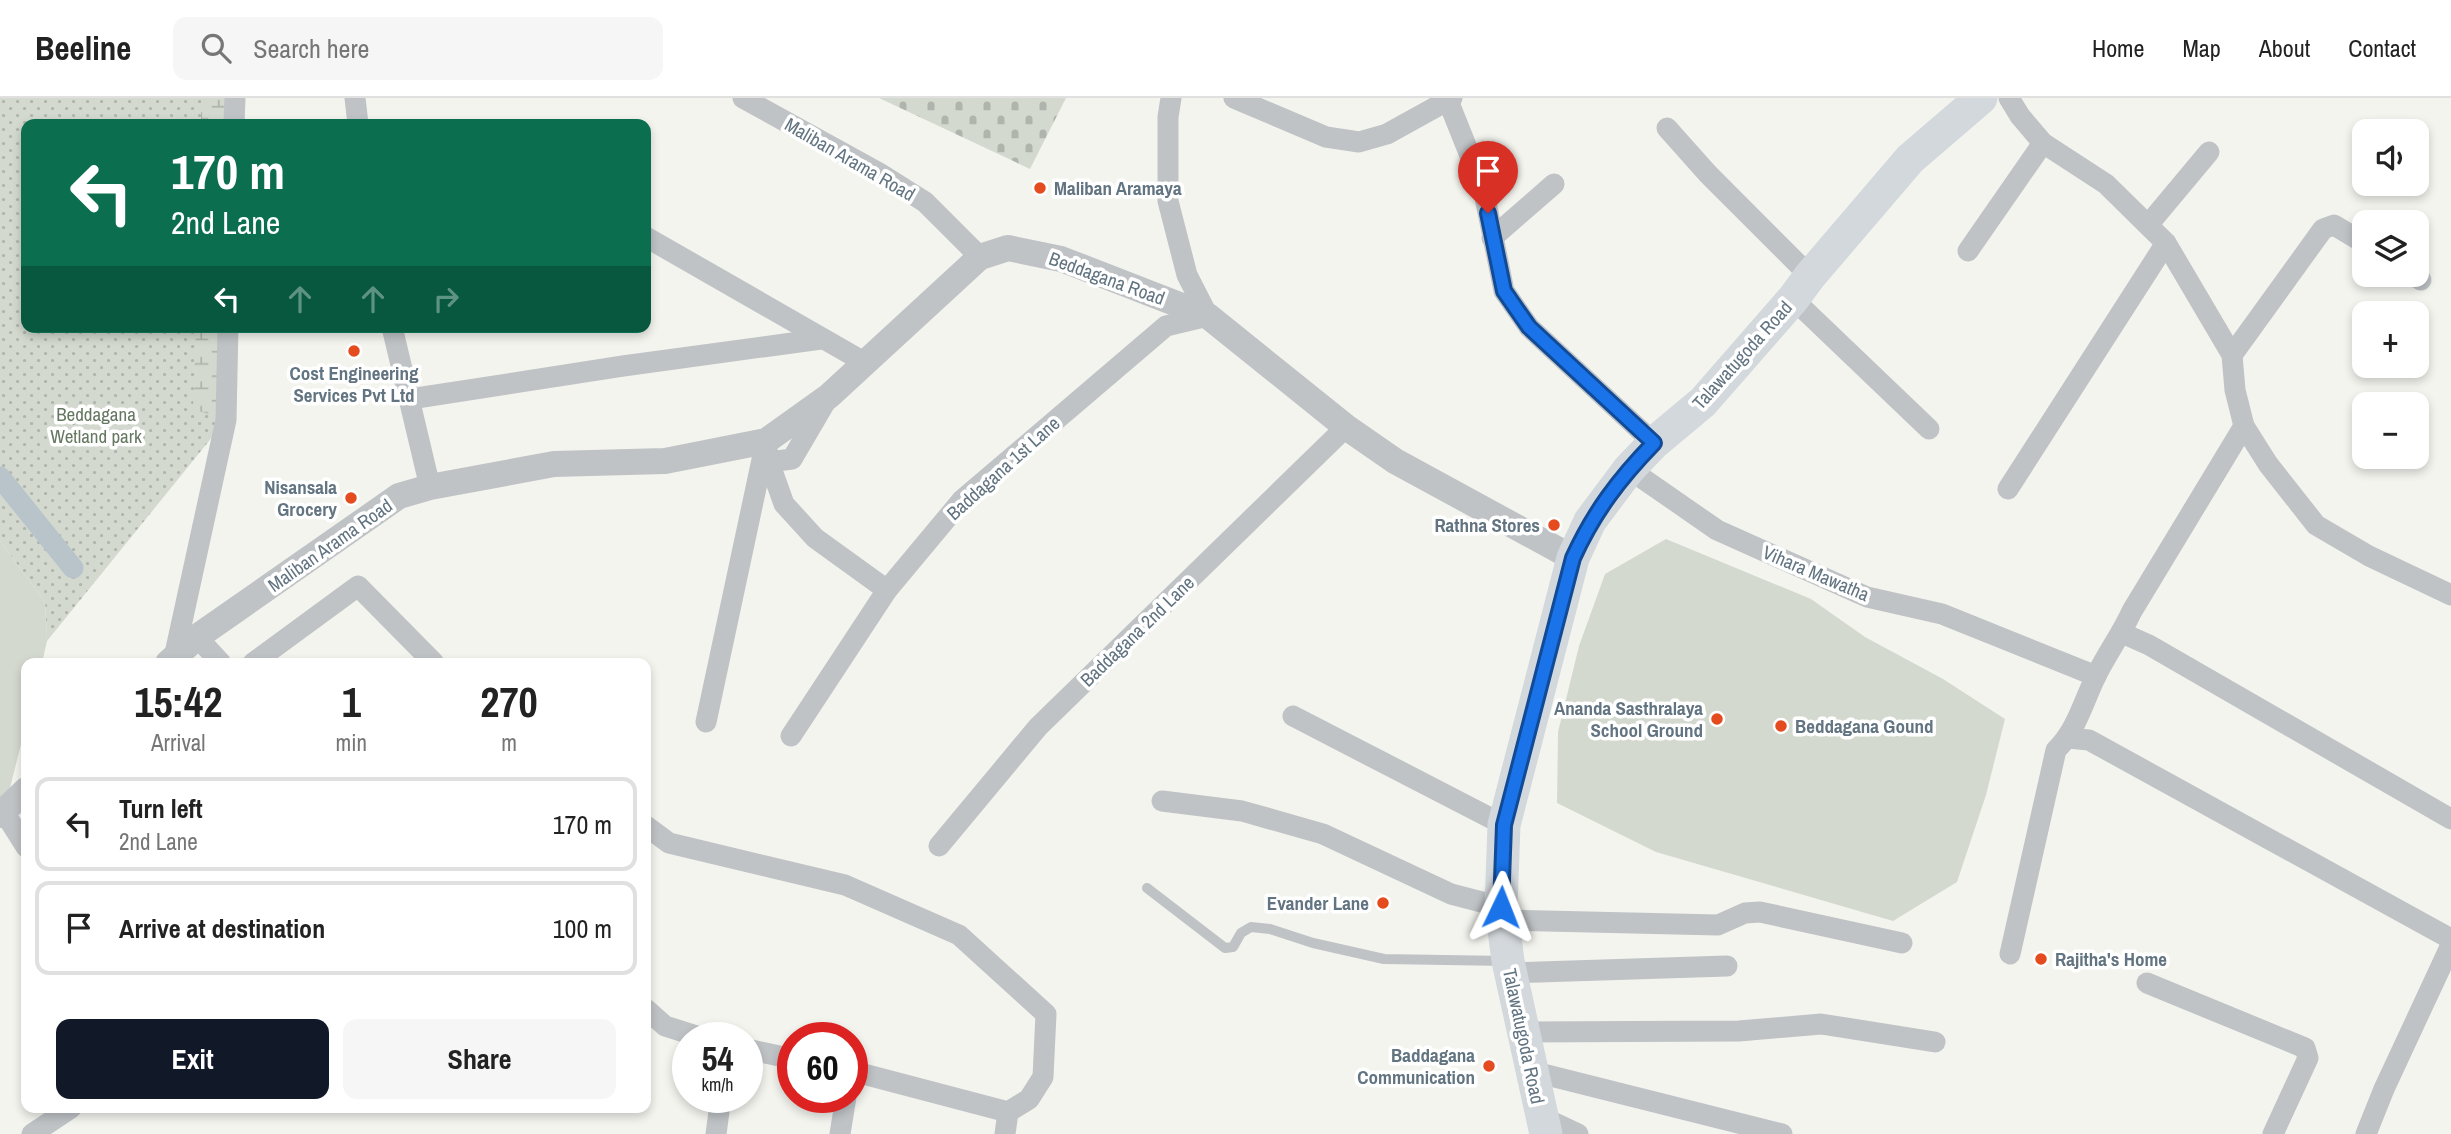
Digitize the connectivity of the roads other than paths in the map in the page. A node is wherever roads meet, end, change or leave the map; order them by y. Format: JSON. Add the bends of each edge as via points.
{"nodes":[{"id":1,"x":235,"y":98,"type":"edge"},
{"id":2,"x":355,"y":98,"type":"edge"},
{"id":3,"x":743,"y":98,"type":"edge"},
{"id":4,"x":1171,"y":98,"type":"edge"},
{"id":5,"x":1234,"y":98,"type":"edge"},
{"id":6,"x":1981,"y":98,"type":"edge"},
{"id":7,"x":2009,"y":98,"type":"edge"},
{"id":8,"x":1449,"y":99,"type":"edge"},
{"id":9,"x":234,"y":119,"type":"edge"},
{"id":10,"x":357,"y":119,"type":"edge"},
{"id":11,"x":1667,"y":128,"type":"dead end"},
{"id":12,"x":2043,"y":144,"type":"junction"},
{"id":13,"x":2209,"y":152,"type":"dead end"},
{"id":14,"x":1554,"y":184,"type":"dead end"},
{"id":15,"x":2148,"y":225,"type":"junction"},
{"id":16,"x":2352,"y":236,"type":"edge"},
{"id":17,"x":1492,"y":238,"type":"junction"},
{"id":18,"x":651,"y":240,"type":"edge"},
{"id":19,"x":2166,"y":243,"type":"junction"},
{"id":20,"x":1968,"y":251,"type":"dead end"},
{"id":21,"x":980,"y":257,"type":"junction"},
{"id":22,"x":1801,"y":288,"type":"junction"},
{"id":23,"x":1208,"y":316,"type":"junction"},
{"id":24,"x":228,"y":333,"type":"edge"},
{"id":25,"x":394,"y":333,"type":"edge"},
{"id":26,"x":821,"y":339,"type":"junction"},
{"id":27,"x":2232,"y":355,"type":"junction"},
{"id":28,"x":864,"y":362,"type":"junction"},
{"id":29,"x":410,"y":399,"type":"junction"},
{"id":30,"x":2244,"y":426,"type":"junction"},
{"id":31,"x":1346,"y":427,"type":"junction"},
{"id":32,"x":1929,"y":429,"type":"dead end"},
{"id":33,"x":1654,"y":443,"type":"junction"},
{"id":34,"x":767,"y":452,"type":"junction"},
{"id":35,"x":554,"y":464,"type":"joint"},
{"id":36,"x":1629,"y":469,"type":"junction"},
{"id":37,"x":430,"y":487,"type":"junction"},
{"id":38,"x":2008,"y":489,"type":"dead end"},
{"id":39,"x":1573,"y":558,"type":"junction"},
{"id":40,"x":887,"y":590,"type":"junction"},
{"id":41,"x":2451,"y":595,"type":"edge"},
{"id":42,"x":2122,"y":633,"type":"junction"},
{"id":43,"x":197,"y":637,"type":"junction"},
{"id":44,"x":172,"y":658,"type":"edge"},
{"id":45,"x":174,"y":658,"type":"edge"},
{"id":46,"x":216,"y":658,"type":"edge"},
{"id":47,"x":260,"y":658,"type":"edge"},
{"id":48,"x":429,"y":658,"type":"edge"},
{"id":49,"x":2096,"y":676,"type":"junction"},
{"id":50,"x":1293,"y":716,"type":"dead end"},
{"id":51,"x":706,"y":722,"type":"dead end"},
{"id":52,"x":791,"y":736,"type":"dead end"},
{"id":53,"x":2068,"y":738,"type":"junction"},
{"id":54,"x":21,"y":795,"type":"edge"},
{"id":55,"x":1162,"y":801,"type":"dead end"},
{"id":56,"x":2,"y":814,"type":"edge"},
{"id":57,"x":2451,"y":819,"type":"edge"},
{"id":58,"x":1504,"y":825,"type":"junction"},
{"id":59,"x":651,"y":830,"type":"edge"},
{"id":60,"x":21,"y":840,"type":"edge"},
{"id":61,"x":939,"y":846,"type":"dead end"},
{"id":62,"x":1147,"y":888,"type":"dead end"},
{"id":63,"x":1502,"y":914,"type":"junction"},
{"id":64,"x":2451,"y":939,"type":"edge"},
{"id":65,"x":1902,"y":943,"type":"dead end"},
{"id":66,"x":2451,"y":945,"type":"edge"},
{"id":67,"x":2010,"y":954,"type":"dead end"},
{"id":68,"x":1727,"y":966,"type":"dead end"},
{"id":69,"x":1509,"y":967,"type":"junction"},
{"id":70,"x":2147,"y":983,"type":"dead end"},
{"id":71,"x":651,"y":1013,"type":"edge"},
{"id":72,"x":672,"y":1028,"type":"edge"},
{"id":73,"x":1522,"y":1032,"type":"junction"},
{"id":74,"x":1936,"y":1042,"type":"dead end"},
{"id":75,"x":1531,"y":1071,"type":"junction"},
{"id":76,"x":868,"y":1075,"type":"edge"},
{"id":77,"x":1008,"y":1112,"type":"junction"},
{"id":78,"x":64,"y":1113,"type":"edge"},
{"id":79,"x":719,"y":1113,"type":"edge"},
{"id":80,"x":843,"y":1113,"type":"edge"},
{"id":81,"x":1544,"y":1125,"type":"edge"},
{"id":82,"x":32,"y":1134,"type":"edge"},
{"id":83,"x":716,"y":1134,"type":"edge"},
{"id":84,"x":839,"y":1134,"type":"edge"},
{"id":85,"x":1005,"y":1134,"type":"edge"},
{"id":86,"x":1578,"y":1134,"type":"edge"},
{"id":87,"x":1782,"y":1134,"type":"edge"},
{"id":88,"x":2273,"y":1134,"type":"edge"},
{"id":89,"x":2366,"y":1134,"type":"edge"}],
"edges":[{"from":1,"to":9,"type":"street"},
{"from":2,"to":10,"type":"street"},
{"from":3,"to":21,"type":"street","name":"Maliban Arama Road","via":[[925,202]]},
{"from":4,"to":23,"type":"street","via":[[1168,201],[1187,275]]},
{"from":5,"to":8,"type":"street","via":[[1326,137],[1359,142],[1387,134]]},
{"from":6,"to":22,"type":"main road","name":"Talawatugoda Road","via":[[1910,159]]},
{"from":7,"to":12,"type":"street"},
{"from":8,"to":17,"type":"street","via":[[1483,188]]},
{"from":11,"to":22,"type":"street"},
{"from":12,"to":15,"type":"street","via":[[2106,184]]},
{"from":12,"to":20,"type":"street"},
{"from":13,"to":15,"type":"street"},
{"from":14,"to":17,"type":"street"},
{"from":15,"to":19,"type":"street"},
{"from":16,"to":27,"type":"street","via":[[2334,225],[2323,229]]},
{"from":17,"to":33,"type":"street","via":[[1504,291],[1529,327]]},
{"from":18,"to":26,"type":"street"},
{"from":19,"to":27,"type":"street"},
{"from":19,"to":38,"type":"street"},
{"from":21,"to":23,"type":"street","name":"Beddagana Road","via":[[1008,248],[1061,259]]},
{"from":21,"to":28,"type":"street","name":"Beddagana Road"},
{"from":22,"to":32,"type":"street"},
{"from":22,"to":33,"type":"main road","name":"Talawatugoda Road","via":[[1703,402]]},
{"from":23,"to":31,"type":"street","name":"Beddagana Road"},
{"from":23,"to":40,"type":"street","name":"Baddagana 1st Lane","via":[[1166,326],[972,491]]},
{"from":24,"to":44,"type":"street","via":[[226,420]]},
{"from":25,"to":29,"type":"street"},
{"from":26,"to":28,"type":"street"},
{"from":26,"to":29,"type":"street"},
{"from":27,"to":30,"type":"street"},
{"from":28,"to":34,"type":"street","name":"Beddagana Road"},
{"from":29,"to":37,"type":"street"},
{"from":30,"to":41,"type":"street","via":[[2316,525]]},
{"from":30,"to":42,"type":"street"},
{"from":31,"to":39,"type":"street","name":"Beddagana Road","via":[[1395,461]]},
{"from":31,"to":61,"type":"street","name":"Baddagana 2nd Lane","via":[[1038,727]]},
{"from":33,"to":36,"type":"main road","name":"Talawatugoda Road"},
{"from":34,"to":35,"type":"street","name":"Beddagana Road"},
{"from":34,"to":40,"type":"street","via":[[784,504],[816,538]]},
{"from":34,"to":51,"type":"street"},
{"from":35,"to":37,"type":"street","name":"Maliban Arama Road"},
{"from":36,"to":39,"type":"main road","name":"Talawatugoda Road","via":[[1590,521]]},
{"from":36,"to":49,"type":"street","name":"Vihara Mawatha","via":[[1717,530],[1855,592],[1942,614]]},
{"from":37,"to":43,"type":"street","name":"Maliban Arama Road","via":[[399,496]]},
{"from":39,"to":58,"type":"main road","name":"Talawatugoda Road"},
{"from":40,"to":52,"type":"street","name":"Baddagana 1st Lane"},
{"from":42,"to":49,"type":"street"},
{"from":42,"to":57,"type":"street"},
{"from":43,"to":45,"type":"street","name":"Maliban Arama Road"},
{"from":43,"to":46,"type":"street"},
{"from":47,"to":48,"type":"street","via":[[358,586]]},
{"from":49,"to":53,"type":"street"},
{"from":50,"to":58,"type":"street"},
{"from":53,"to":64,"type":"street","via":[[2090,740]]},
{"from":53,"to":67,"type":"street","via":[[2056,750]]},
{"from":54,"to":56,"type":"street"},
{"from":55,"to":63,"type":"street","via":[[1242,811],[1322,834]]},
{"from":56,"to":60,"type":"street"},
{"from":58,"to":63,"type":"main road","name":"Talawatugoda Road"},
{"from":59,"to":77,"type":"street","via":[[669,843],[845,885],[959,935],[1046,1014],[1043,1077],[1029,1099]]},
{"from":62,"to":69,"type":"lane","via":[[1225,948],[1233,947],[1251,927],[1384,959]]},
{"from":63,"to":65,"type":"street","via":[[1717,925],[1760,912]]},
{"from":63,"to":69,"type":"main road","name":"Talawatugoda Road"},
{"from":66,"to":89,"type":"street"},
{"from":68,"to":69,"type":"street"},
{"from":69,"to":73,"type":"main road","name":"Talawatugoda Road"},
{"from":70,"to":88,"type":"street","via":[[2305,1048],[2308,1058]]},
{"from":71,"to":72,"type":"street"},
{"from":73,"to":74,"type":"street","via":[[1739,1031],[1821,1024]]},
{"from":73,"to":75,"type":"main road","name":"Talawatugoda Road"},
{"from":75,"to":81,"type":"main road","name":"Talawatugoda Road"},
{"from":75,"to":87,"type":"street"},
{"from":76,"to":77,"type":"street"},
{"from":77,"to":85,"type":"street"},
{"from":78,"to":82,"type":"street"},
{"from":79,"to":83,"type":"street"},
{"from":80,"to":84,"type":"street"},
{"from":81,"to":86,"type":"street"}]}
